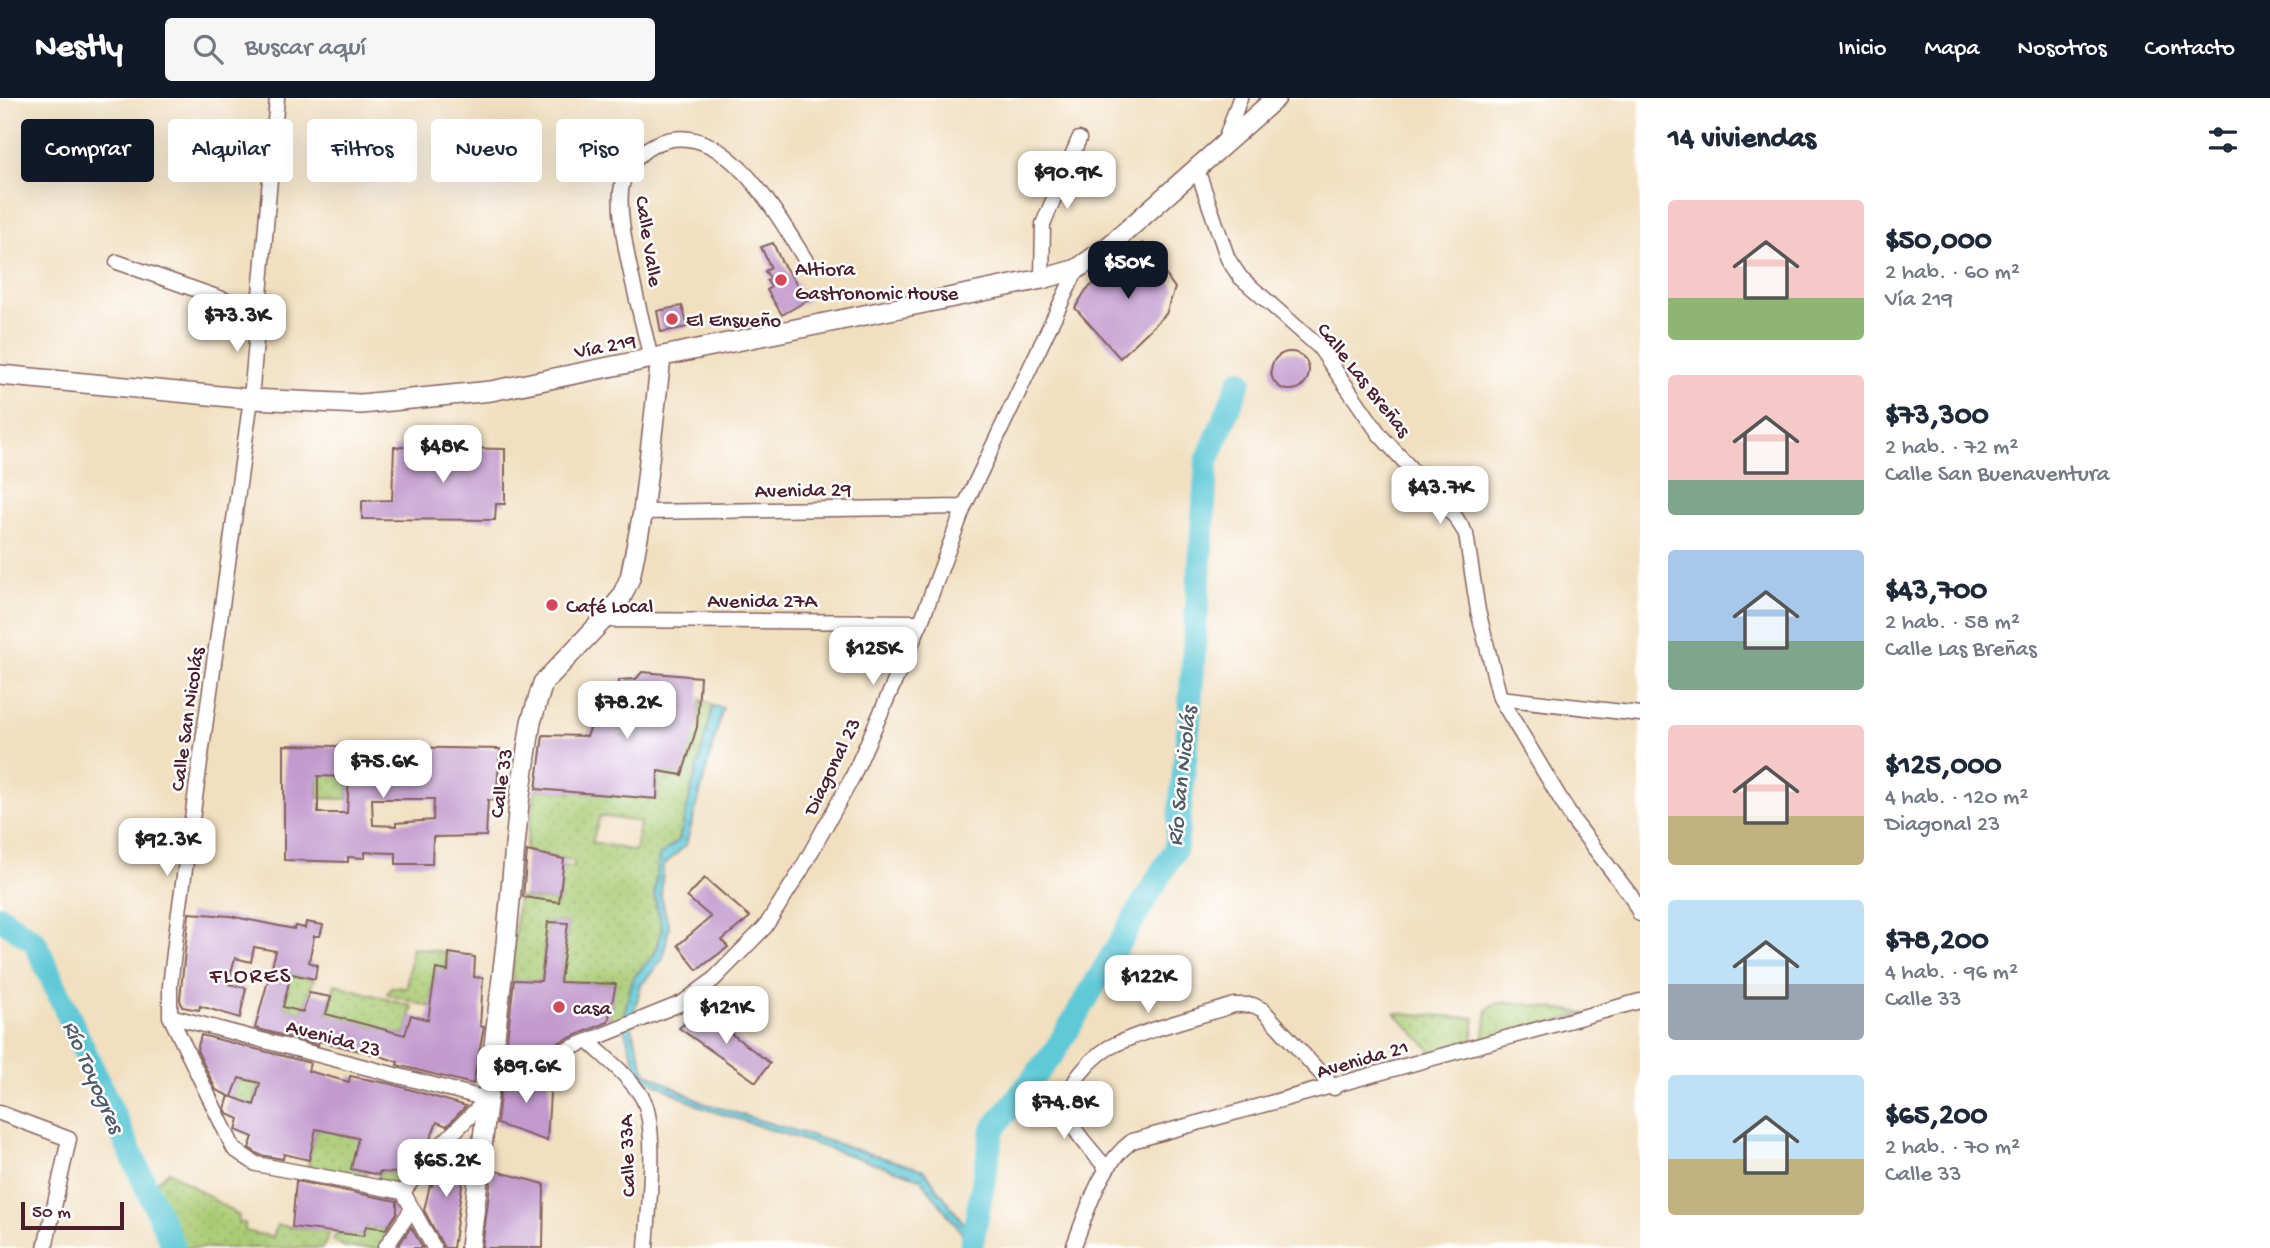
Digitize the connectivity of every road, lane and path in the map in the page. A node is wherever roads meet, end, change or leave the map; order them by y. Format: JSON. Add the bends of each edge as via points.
{"nodes":[{"id":1,"x":277,"y":98,"type":"edge"},
{"id":2,"x":1240,"y":98,"type":"edge"},
{"id":3,"x":1276,"y":98,"type":"edge"},
{"id":4,"x":1079,"y":139,"type":"dead end"},
{"id":5,"x":1223,"y":144,"type":"junction"},
{"id":6,"x":1197,"y":169,"type":"junction"},
{"id":7,"x":117,"y":262,"type":"dead end"},
{"id":8,"x":808,"y":264,"type":"dead end"},
{"id":9,"x":1077,"y":269,"type":"junction"},
{"id":10,"x":1042,"y":279,"type":"junction"},
{"id":11,"x":257,"y":311,"type":"junction"},
{"id":12,"x":656,"y":359,"type":"junction"},
{"id":13,"x":0,"y":375,"type":"edge"},
{"id":14,"x":251,"y":399,"type":"junction"},
{"id":15,"x":964,"y":507,"type":"junction"},
{"id":16,"x":643,"y":512,"type":"junction"},
{"id":17,"x":603,"y":620,"type":"junction"},
{"id":18,"x":921,"y":622,"type":"junction"},
{"id":19,"x":1500,"y":698,"type":"junction"},
{"id":20,"x":1640,"y":713,"type":"edge"},
{"id":21,"x":1640,"y":914,"type":"edge"},
{"id":22,"x":1640,"y":1001,"type":"edge"},
{"id":23,"x":170,"y":1016,"type":"junction"},
{"id":24,"x":589,"y":1042,"type":"junction"},
{"id":25,"x":1334,"y":1088,"type":"junction"},
{"id":26,"x":488,"y":1090,"type":"junction"},
{"id":27,"x":0,"y":1113,"type":"edge"},
{"id":28,"x":1106,"y":1168,"type":"junction"},
{"id":29,"x":403,"y":1192,"type":"junction"},
{"id":30,"x":412,"y":1209,"type":"junction"},
{"id":31,"x":45,"y":1248,"type":"edge"},
{"id":32,"x":385,"y":1248,"type":"edge"},
{"id":33,"x":435,"y":1248,"type":"edge"},
{"id":34,"x":470,"y":1248,"type":"edge"},
{"id":35,"x":646,"y":1248,"type":"edge"},
{"id":36,"x":1073,"y":1248,"type":"edge"}],
"edges":[{"from":1,"to":11,"type":"street","name":"Calle San Nicolás"},
{"from":2,"to":5,"type":"street"},
{"from":3,"to":5,"type":"main road","name":"Vía 219"},
{"from":4,"to":10,"type":"street","via":[[1043,223]]},
{"from":5,"to":6,"type":"main road","name":"Vía 219"},
{"from":6,"to":9,"type":"main road","name":"Vía 219"},
{"from":6,"to":19,"type":"street","name":"Calle Las Breñas","via":[[1228,259],[1240,277],[1319,347],[1380,435],[1456,517],[1466,534],[1478,611]]},
{"from":7,"to":11,"type":"street"},
{"from":8,"to":12,"type":"street","name":"Calle Valle","via":[[739,167],[706,142],[682,136],[646,149],[633,161],[621,189],[622,216]]},
{"from":9,"to":10,"type":"main road","name":"Vía 219"},
{"from":9,"to":15,"type":"street","name":"Diagonal 23"},
{"from":10,"to":12,"type":"main road","name":"Vía 219"},
{"from":11,"to":14,"type":"street","name":"Calle San Nicolás"},
{"from":12,"to":14,"type":"main road","name":"Vía 219","via":[[491,391],[398,403]]},
{"from":12,"to":16,"type":"main road","name":"Calle 33"},
{"from":13,"to":14,"type":"main road","name":"Vía 219"},
{"from":14,"to":23,"type":"street","name":"Calle San Nicolás","via":[[178,919]]},
{"from":15,"to":16,"type":"street","name":"Avenida 29"},
{"from":15,"to":18,"type":"street","name":"Diagonal 23"},
{"from":16,"to":17,"type":"main road","name":"Calle 33","via":[[630,578]]},
{"from":17,"to":18,"type":"street","name":"Avenida 27A"},
{"from":17,"to":26,"type":"main road","name":"Calle 33","via":[[543,683],[531,722]]},
{"from":18,"to":24,"type":"street","name":"Diagonal 23","via":[[852,778],[765,927],[713,980],[682,1003]]},
{"from":19,"to":20,"type":"street"},
{"from":19,"to":21,"type":"street","name":"Calle Las Breñas","via":[[1573,820]]},
{"from":22,"to":25,"type":"street","name":"Avenida 21"},
{"from":23,"to":26,"type":"street","name":"Avenida 23"},
{"from":23,"to":29,"type":"street","name":"Calle San Nicolás","via":[[234,1149],[256,1164]]},
{"from":24,"to":26,"type":"street"},
{"from":24,"to":35,"type":"street","name":"Calle 33A","via":[[630,1082],[647,1111]]},
{"from":25,"to":28,"type":"street","name":"Avenida 21","via":[[1132,1141]]},
{"from":25,"to":28,"type":"street","via":[[1263,1010],[1252,1005],[1234,1005],[1114,1044],[1094,1058],[1067,1098],[1067,1112],[1074,1125]]},
{"from":26,"to":29,"type":"street"},
{"from":26,"to":34,"type":"main road","name":"Calle 33"},
{"from":27,"to":31,"type":"street","via":[[69,1139]]},
{"from":28,"to":36,"type":"street"},
{"from":29,"to":30,"type":"street"},
{"from":30,"to":32,"type":"street"},
{"from":30,"to":33,"type":"street"}]}
